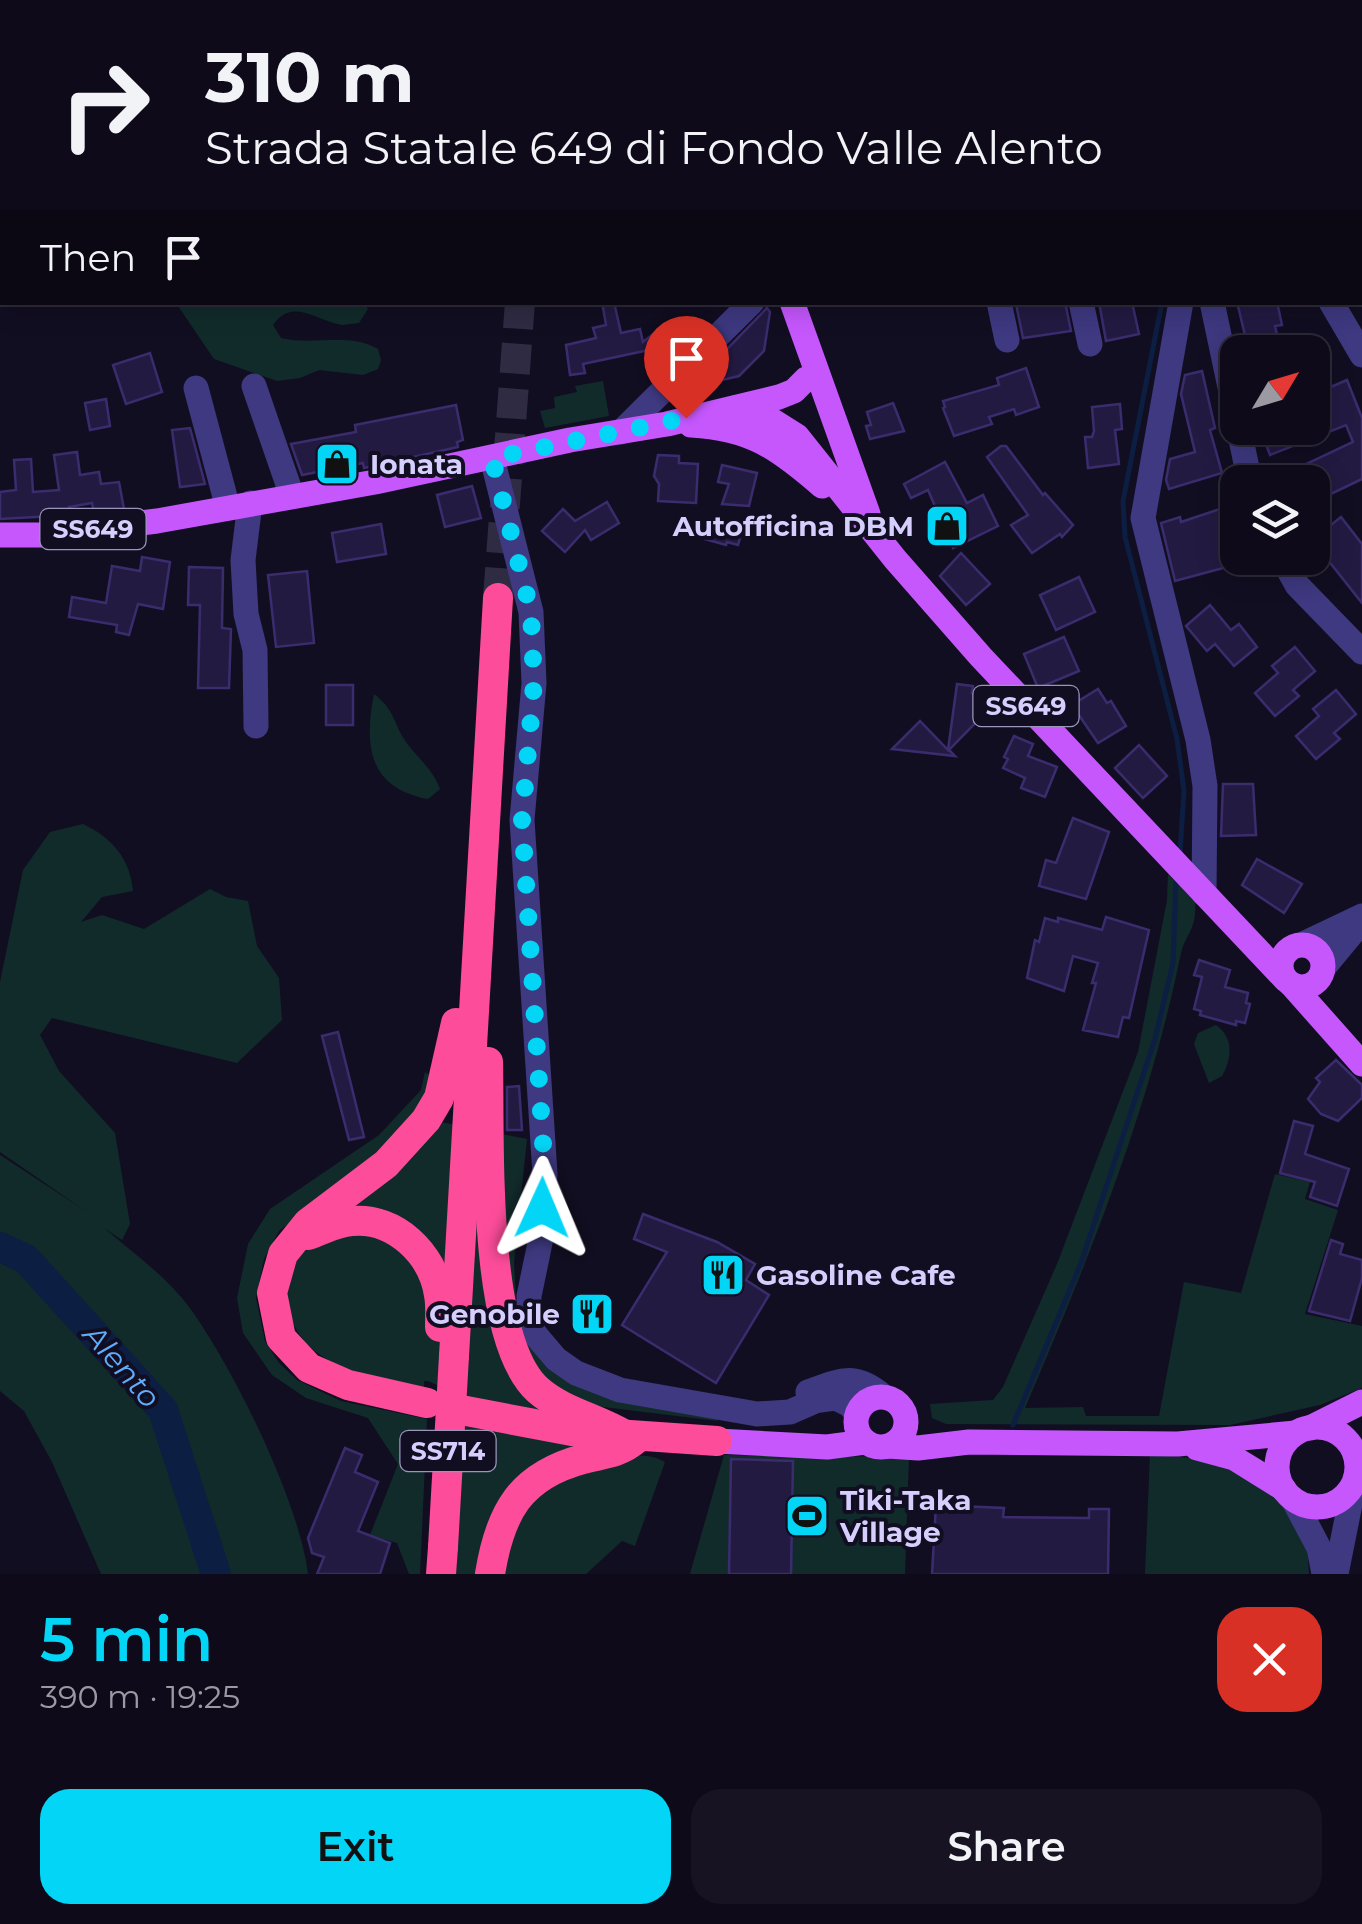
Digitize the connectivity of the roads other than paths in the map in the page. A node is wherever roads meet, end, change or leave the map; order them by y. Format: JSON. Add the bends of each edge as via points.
{"nodes":[{"id":1,"x":749,"y":305,"type":"edge"},
{"id":2,"x":793,"y":305,"type":"edge"},
{"id":3,"x":1000,"y":305,"type":"edge"},
{"id":4,"x":1082,"y":305,"type":"edge"},
{"id":5,"x":1180,"y":305,"type":"edge"},
{"id":6,"x":1213,"y":305,"type":"edge"},
{"id":7,"x":1334,"y":305,"type":"edge"},
{"id":8,"x":1007,"y":340,"type":"dead end"},
{"id":9,"x":1090,"y":344,"type":"dead end"},
{"id":10,"x":1360,"y":345,"type":"edge"},
{"id":11,"x":814,"y":382,"type":"junction"},
{"id":12,"x":254,"y":386,"type":"dead end"},
{"id":13,"x":196,"y":388,"type":"dead end"},
{"id":14,"x":734,"y":408,"type":"junction"},
{"id":15,"x":666,"y":424,"type":"junction"},
{"id":16,"x":620,"y":432,"type":"junction"},
{"id":17,"x":797,"y":436,"type":"junction"},
{"id":18,"x":764,"y":441,"type":"junction"},
{"id":19,"x":492,"y":458,"type":"junction"},
{"id":20,"x":1246,"y":465,"type":"edge"},
{"id":21,"x":805,"y":472,"type":"junction"},
{"id":22,"x":292,"y":496,"type":"junction"},
{"id":23,"x":239,"y":505,"type":"junction"},
{"id":24,"x":875,"y":532,"type":"junction"},
{"id":25,"x":0,"y":535,"type":"edge"},
{"id":26,"x":1291,"y":575,"type":"edge"},
{"id":27,"x":498,"y":598,"type":"tunnel mouth"},
{"id":28,"x":1362,"y":652,"type":"edge"},
{"id":29,"x":256,"y":726,"type":"dead end"},
{"id":30,"x":1197,"y":887,"type":"junction"},
{"id":31,"x":1362,"y":918,"type":"edge"},
{"id":32,"x":1229,"y":921,"type":"junction"},
{"id":33,"x":1300,"y":945,"type":"junction"},
{"id":34,"x":478,"y":949,"type":"junction"},
{"id":35,"x":1323,"y":971,"type":"junction"},
{"id":36,"x":1288,"y":982,"type":"junction"},
{"id":37,"x":1356,"y":1058,"type":"edge"},
{"id":38,"x":300,"y":1237,"type":"junction"},
{"id":39,"x":454,"y":1356,"type":"junction"},
{"id":40,"x":1362,"y":1402,"type":"edge"},
{"id":41,"x":427,"y":1403,"type":"dead end"},
{"id":42,"x":894,"y":1404,"type":"junction"},
{"id":43,"x":461,"y":1410,"type":"dead end"},
{"id":44,"x":757,"y":1414,"type":"junction"},
{"id":45,"x":1303,"y":1430,"type":"junction"},
{"id":46,"x":867,"y":1431,"type":"junction"},
{"id":47,"x":633,"y":1436,"type":"junction"},
{"id":48,"x":717,"y":1441,"type":"joint"},
{"id":49,"x":953,"y":1443,"type":"junction"},
{"id":50,"x":1178,"y":1444,"type":"junction"},
{"id":51,"x":1358,"y":1467,"type":"edge"},
{"id":52,"x":1288,"y":1494,"type":"junction"},
{"id":53,"x":441,"y":1574,"type":"edge"},
{"id":54,"x":490,"y":1574,"type":"edge"},
{"id":55,"x":1324,"y":1574,"type":"edge"},
{"id":56,"x":1336,"y":1574,"type":"edge"}],
"edges":[{"from":1,"to":16,"type":"street"},
{"from":2,"to":11,"type":"main road"},
{"from":3,"to":8,"type":"street"},
{"from":4,"to":9,"type":"street"},
{"from":5,"to":30,"type":"street","via":[[1143,518],[1205,786]]},
{"from":6,"to":20,"type":"street"},
{"from":7,"to":10,"type":"street"},
{"from":11,"to":14,"type":"main road"},
{"from":11,"to":17,"type":"main road","via":[[815,418]]},
{"from":11,"to":24,"type":"main road"},
{"from":12,"to":22,"type":"street"},
{"from":13,"to":23,"type":"street"},
{"from":14,"to":15,"type":"main road","number":"SS649"},
{"from":14,"to":17,"type":"main road","number":"SS649"},
{"from":15,"to":16,"type":"main road","number":"SS649"},
{"from":15,"to":18,"type":"main road","number":"SS649","via":[[732,429]]},
{"from":16,"to":19,"type":"main road","number":"SS649"},
{"from":17,"to":18,"type":"main road","number":"SS649"},
{"from":17,"to":21,"type":"main road"},
{"from":17,"to":24,"type":"main road","number":"SS649"},
{"from":18,"to":21,"type":"main road","number":"SS649"},
{"from":19,"to":22,"type":"main road","number":"SS649"},
{"from":19,"to":44,"type":"street","via":[[531,612],[534,683],[522,820],[545,1174],[529,1315],[544,1347],[576,1373],[620,1390]]},
{"from":21,"to":24,"type":"main road","number":"SS649"},
{"from":22,"to":23,"type":"main road","number":"SS649"},
{"from":23,"to":25,"type":"main road","number":"SS649","via":[[157,521]]},
{"from":23,"to":29,"type":"street"},
{"from":24,"to":30,"type":"main road","number":"SS649","via":[[980,657]]},
{"from":26,"to":28,"type":"street"},
{"from":27,"to":34,"type":"highway","number":"SS714"},
{"from":30,"to":32,"type":"main road","number":"SS649"},
{"from":31,"to":33,"type":"street"},
{"from":31,"to":35,"type":"street"},
{"from":32,"to":33,"type":"main road","number":"SS649"},
{"from":32,"to":36,"type":"main road","number":"SS649"},
{"from":33,"to":35,"type":"main road","number":"SS649","via":[[1320,954]]},
{"from":33,"to":36,"type":"main road","via":[[1282,959]]},
{"from":34,"to":38,"type":"highway","via":[[462,984],[439,1098],[426,1120],[368,1178],[308,1222]]},
{"from":34,"to":39,"type":"highway","number":"SS714"},
{"from":34,"to":47,"type":"highway","via":[[489,983],[494,1254],[507,1337],[539,1391]]},
{"from":35,"to":36,"type":"main road","via":[[1312,985]]},
{"from":35,"to":37,"type":"main road","number":"SS649","via":[[1332,1015]]},
{"from":36,"to":37,"type":"main road","number":"SS649"},
{"from":38,"to":39,"type":"highway","via":[[363,1220],[407,1238],[434,1280],[440,1335]]},
{"from":38,"to":41,"type":"highway","via":[[283,1254],[274,1279],[277,1326],[288,1348],[325,1377]]},
{"from":39,"to":53,"type":"highway","number":"SS714","bridge":true},
{"from":40,"to":45,"type":"main road"},
{"from":42,"to":44,"type":"street","via":[[866,1383],[848,1379]]},
{"from":42,"to":46,"type":"main road","via":[[864,1403]]},
{"from":42,"to":46,"type":"main road","via":[[905,1429],[896,1443]]},
{"from":42,"to":49,"type":"main road"},
{"from":43,"to":47,"type":"highway","via":[[550,1429]]},
{"from":44,"to":46,"type":"street","via":[[790,1412],[828,1397],[843,1400]]},
{"from":45,"to":50,"type":"main road"},
{"from":45,"to":51,"type":"main road","via":[[1324,1428],[1347,1440]]},
{"from":45,"to":52,"type":"main road","via":[[1287,1441],[1277,1464]]},
{"from":46,"to":48,"type":"main road","via":[[794,1443]]},
{"from":46,"to":49,"type":"main road","via":[[918,1448]]},
{"from":47,"to":48,"type":"highway"},
{"from":47,"to":54,"type":"highway","via":[[624,1450],[556,1468],[529,1484],[502,1526]]},
{"from":49,"to":50,"type":"main road"},
{"from":50,"to":52,"type":"main road","via":[[1234,1458]]},
{"from":51,"to":52,"type":"main road","via":[[1338,1502],[1315,1507]]},
{"from":51,"to":56,"type":"street"},
{"from":52,"to":55,"type":"street","via":[[1319,1548]]}]}
